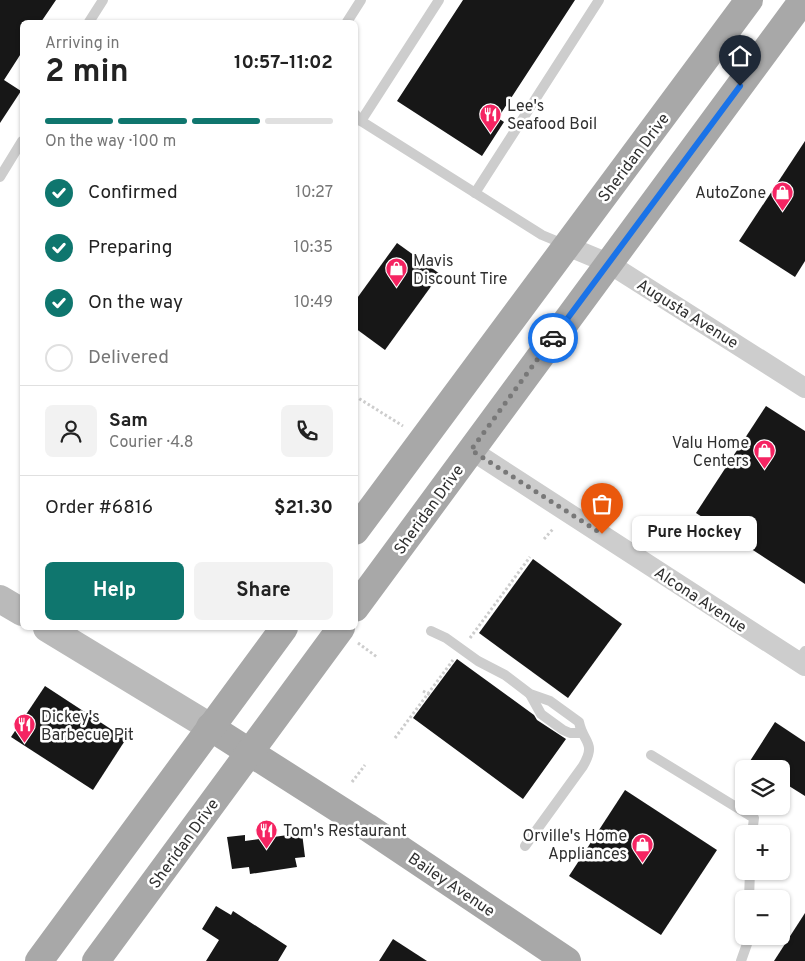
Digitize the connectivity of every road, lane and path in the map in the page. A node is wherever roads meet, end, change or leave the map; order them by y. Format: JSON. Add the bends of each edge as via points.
{"nodes":[{"id":1,"x":103,"y":0,"type":"edge"},
{"id":2,"x":361,"y":0,"type":"edge"},
{"id":3,"x":439,"y":0,"type":"edge"},
{"id":4,"x":599,"y":0,"type":"edge"},
{"id":5,"x":749,"y":0,"type":"edge"},
{"id":6,"x":803,"y":0,"type":"edge"},
{"id":7,"x":90,"y":20,"type":"edge"},
{"id":8,"x":348,"y":20,"type":"edge"},
{"id":9,"x":358,"y":117,"type":"edge"},
{"id":10,"x":20,"y":144,"type":"edge"},
{"id":11,"x":0,"y":177,"type":"edge"},
{"id":12,"x":475,"y":193,"type":"junction"},
{"id":13,"x":567,"y":246,"type":"junction"},
{"id":14,"x":608,"y":263,"type":"junction"},
{"id":15,"x":805,"y":388,"type":"edge"},
{"id":16,"x":358,"y":398,"type":"edge"},
{"id":17,"x":408,"y":429,"type":"dead end"},
{"id":18,"x":471,"y":450,"type":"junction"},
{"id":19,"x":358,"y":526,"type":"edge"},
{"id":20,"x":553,"y":529,"type":"dead end"},
{"id":21,"x":544,"y":540,"type":"dead end"},
{"id":22,"x":530,"y":557,"type":"dead end"},
{"id":23,"x":0,"y":599,"type":"edge"},
{"id":24,"x":358,"y":604,"type":"edge"},
{"id":25,"x":20,"y":611,"type":"edge"},
{"id":26,"x":50,"y":630,"type":"edge"},
{"id":27,"x":283,"y":630,"type":"edge"},
{"id":28,"x":431,"y":631,"type":"dead end"},
{"id":29,"x":349,"y":635,"type":"edge"},
{"id":30,"x":467,"y":643,"type":"dead end"},
{"id":31,"x":456,"y":656,"type":"dead end"},
{"id":32,"x":376,"y":657,"type":"dead end"},
{"id":33,"x":803,"y":659,"type":"edge"},
{"id":34,"x":423,"y":690,"type":"dead end"},
{"id":35,"x":429,"y":694,"type":"junction"},
{"id":36,"x":530,"y":694,"type":"junction"},
{"id":37,"x":210,"y":727,"type":"junction"},
{"id":38,"x":581,"y":733,"type":"junction"},
{"id":39,"x":395,"y":738,"type":"dead end"},
{"id":40,"x":250,"y":751,"type":"junction"},
{"id":41,"x":651,"y":755,"type":"dead end"},
{"id":42,"x":364,"y":765,"type":"dead end"},
{"id":43,"x":352,"y":782,"type":"dead end"},
{"id":44,"x":753,"y":825,"type":"edge"},
{"id":45,"x":525,"y":846,"type":"dead end"},
{"id":46,"x":747,"y":945,"type":"edge"},
{"id":47,"x":564,"y":960,"type":"edge"},
{"id":48,"x":39,"y":961,"type":"edge"},
{"id":49,"x":96,"y":961,"type":"edge"},
{"id":50,"x":740,"y":961,"type":"edge"}],
"edges":[{"from":1,"to":7,"type":"lane"},
{"from":2,"to":8,"type":"lane"},
{"from":3,"to":9,"type":"lane"},
{"from":4,"to":12,"type":"lane"},
{"from":5,"to":13,"type":"main road","name":"Sheridan Drive"},
{"from":6,"to":14,"type":"main road","name":"Sheridan Drive"},
{"from":9,"to":12,"type":"lane"},
{"from":10,"to":11,"type":"lane"},
{"from":12,"to":13,"type":"lane","via":[[542,235]]},
{"from":13,"to":14,"type":"street","name":"Augusta Avenue"},
{"from":13,"to":19,"type":"main road","name":"Sheridan Drive"},
{"from":14,"to":15,"type":"street","name":"Augusta Avenue"},
{"from":14,"to":18,"type":"main road","name":"Sheridan Drive"},
{"from":16,"to":17,"type":"path"},
{"from":18,"to":24,"type":"main road","name":"Sheridan Drive"},
{"from":18,"to":33,"type":"street","name":"Alcona Avenue"},
{"from":20,"to":21,"type":"path"},
{"from":22,"to":30,"type":"path"},
{"from":23,"to":25,"type":"street"},
{"from":26,"to":37,"type":"street"},
{"from":27,"to":37,"type":"main road"},
{"from":28,"to":36,"type":"lane","via":[[505,675]]},
{"from":29,"to":32,"type":"path"},
{"from":29,"to":40,"type":"main road","name":"Sheridan Drive"},
{"from":31,"to":35,"type":"path"},
{"from":34,"to":35,"type":"path"},
{"from":35,"to":39,"type":"path"},
{"from":36,"to":38,"type":"lane","via":[[550,701],[579,722]]},
{"from":36,"to":38,"type":"lane","via":[[540,714],[563,730]]},
{"from":37,"to":40,"type":"main road","name":"Bailey Avenue"},
{"from":37,"to":48,"type":"main road"},
{"from":38,"to":45,"type":"lane","via":[[588,740],[588,758]]},
{"from":40,"to":47,"type":"main road","name":"Bailey Avenue"},
{"from":40,"to":49,"type":"main road","name":"Sheridan Drive"},
{"from":41,"to":44,"type":"lane","via":[[754,818]]},
{"from":42,"to":43,"type":"path"},
{"from":46,"to":50,"type":"lane"}]}
